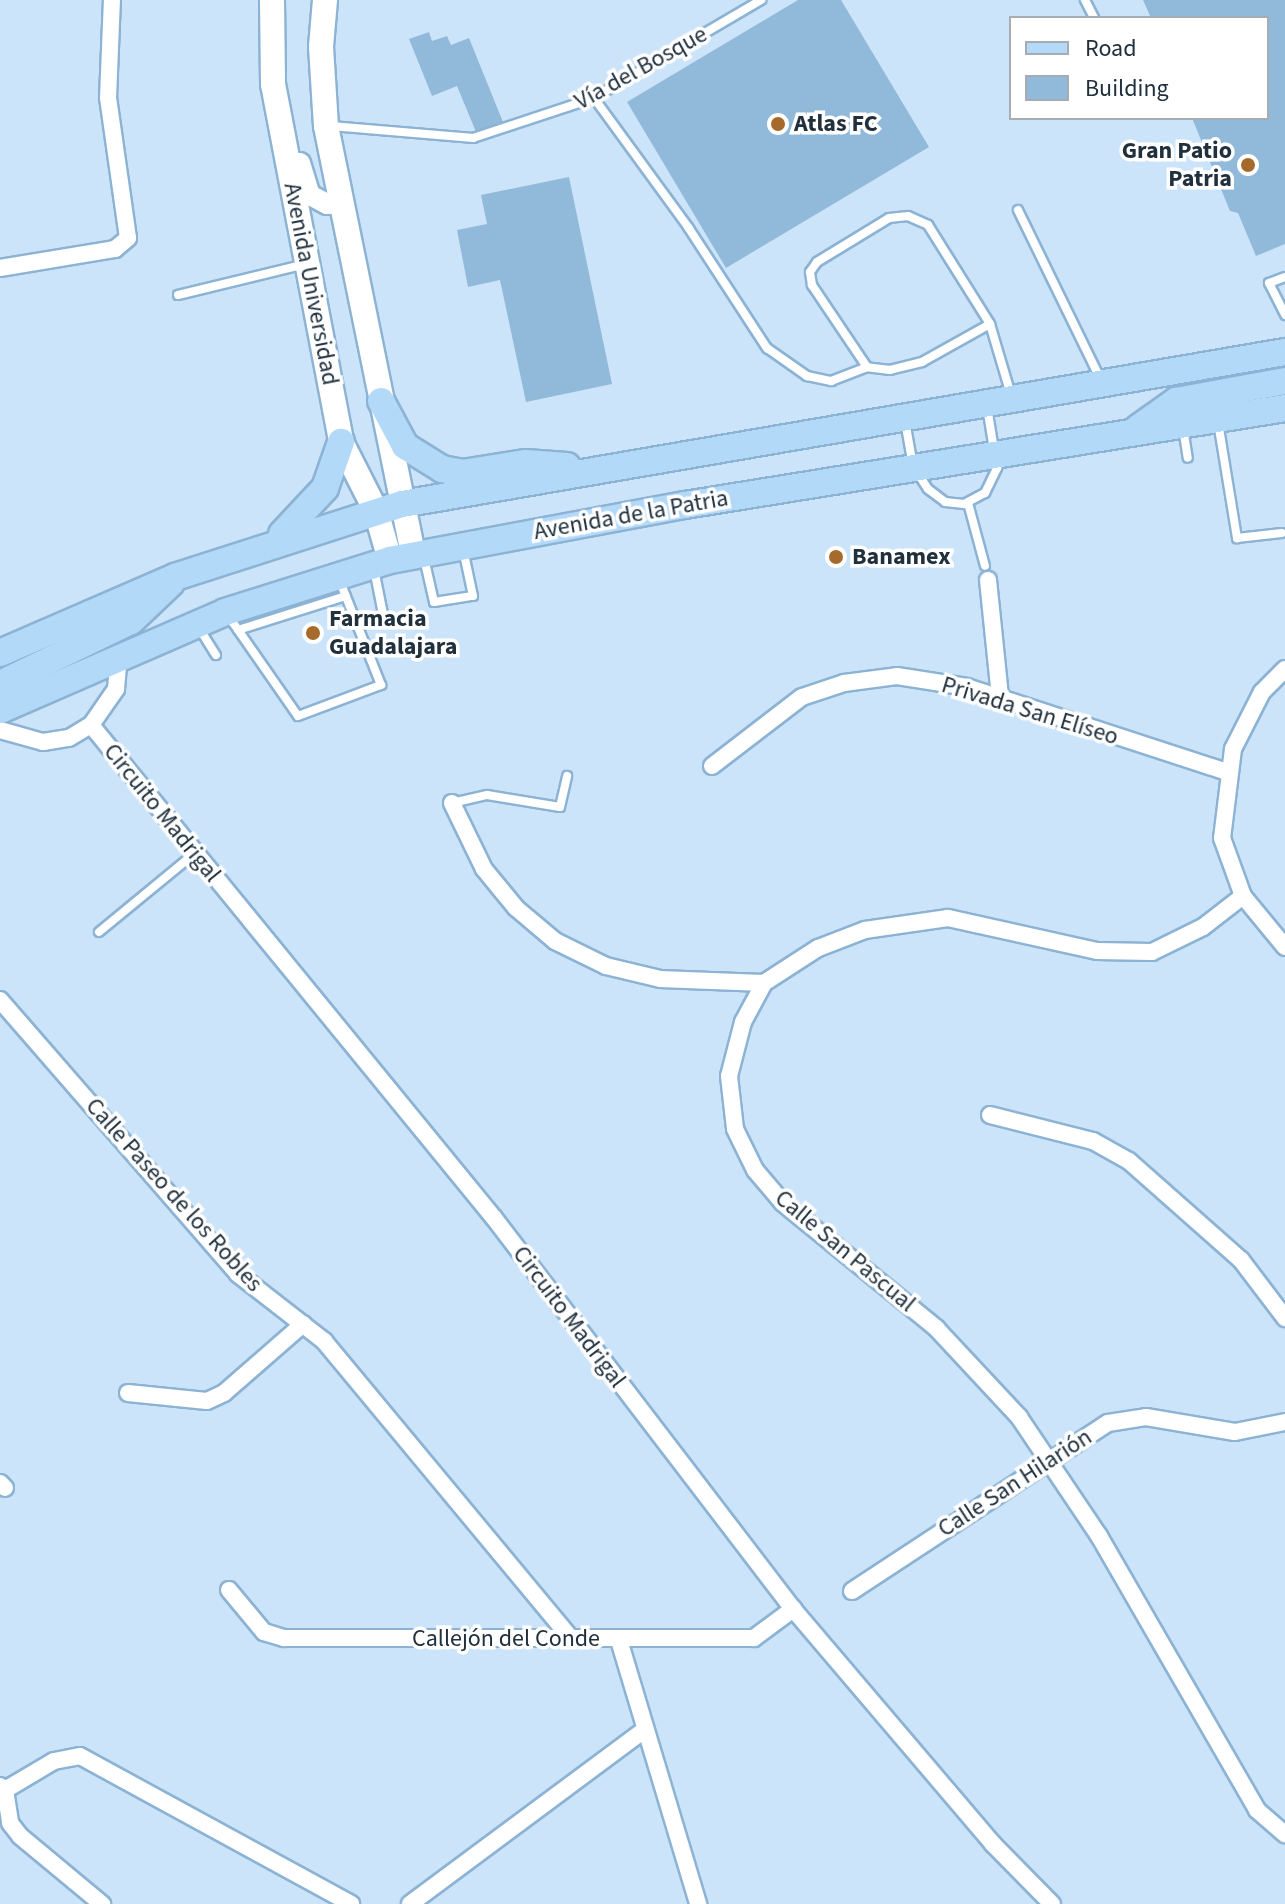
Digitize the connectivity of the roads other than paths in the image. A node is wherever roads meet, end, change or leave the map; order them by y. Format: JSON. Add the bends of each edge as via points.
{"nodes":[{"id":1,"x":112,"y":0,"type":"edge"},
{"id":2,"x":272,"y":0,"type":"edge"},
{"id":3,"x":325,"y":0,"type":"edge"},
{"id":4,"x":761,"y":0,"type":"edge"},
{"id":5,"x":273,"y":84,"type":"junction"},
{"id":6,"x":594,"y":98,"type":"junction"},
{"id":7,"x":326,"y":126,"type":"junction"},
{"id":8,"x":341,"y":203,"type":"junction"},
{"id":9,"x":1018,"y":210,"type":"dead end"},
{"id":10,"x":307,"y":264,"type":"junction"},
{"id":11,"x":0,"y":268,"type":"edge"},
{"id":12,"x":1285,"y":277,"type":"edge"},
{"id":13,"x":178,"y":295,"type":"dead end"},
{"id":14,"x":1285,"y":315,"type":"edge"},
{"id":15,"x":990,"y":324,"type":"junction"},
{"id":16,"x":1285,"y":352,"type":"edge"},
{"id":17,"x":867,"y":367,"type":"junction"},
{"id":18,"x":1285,"y":381,"type":"edge"},
{"id":19,"x":1103,"y":385,"type":"junction"},
{"id":20,"x":381,"y":401,"type":"junction"},
{"id":21,"x":999,"y":402,"type":"junction"},
{"id":22,"x":1285,"y":408,"type":"edge"},
{"id":23,"x":905,"y":417,"type":"junction"},
{"id":24,"x":1218,"y":418,"type":"junction"},
{"id":25,"x":1183,"y":423,"type":"junction"},
{"id":26,"x":1135,"y":430,"type":"junction"},
{"id":27,"x":341,"y":442,"type":"junction"},
{"id":28,"x":996,"y":454,"type":"junction"},
{"id":29,"x":1188,"y":458,"type":"dead end"},
{"id":30,"x":913,"y":466,"type":"junction"},
{"id":31,"x":590,"y":471,"type":"junction"},
{"id":32,"x":968,"y":503,"type":"junction"},
{"id":33,"x":402,"y":504,"type":"junction"},
{"id":34,"x":376,"y":511,"type":"junction"},
{"id":35,"x":1282,"y":533,"type":"dead end"},
{"id":36,"x":462,"y":545,"type":"junction"},
{"id":37,"x":241,"y":554,"type":"junction"},
{"id":38,"x":400,"y":558,"type":"junction"},
{"id":39,"x":986,"y":573,"type":"joint"},
{"id":40,"x":175,"y":577,"type":"junction"},
{"id":41,"x":342,"y":585,"type":"junction"},
{"id":42,"x":383,"y":614,"type":"dead end"},
{"id":43,"x":231,"y":621,"type":"junction"},
{"id":44,"x":197,"y":624,"type":"junction"},
{"id":45,"x":0,"y":653,"type":"edge"},
{"id":46,"x":216,"y":655,"type":"dead end"},
{"id":47,"x":119,"y":656,"type":"junction"},
{"id":48,"x":1285,"y":669,"type":"edge"},
{"id":49,"x":0,"y":684,"type":"edge"},
{"id":50,"x":1000,"y":697,"type":"junction"},
{"id":51,"x":0,"y":710,"type":"edge"},
{"id":52,"x":91,"y":725,"type":"junction"},
{"id":53,"x":0,"y":730,"type":"edge"},
{"id":54,"x":712,"y":766,"type":"dead end"},
{"id":55,"x":1227,"y":772,"type":"junction"},
{"id":56,"x":567,"y":776,"type":"dead end"},
{"id":57,"x":452,"y":803,"type":"joint"},
{"id":58,"x":194,"y":854,"type":"junction"},
{"id":59,"x":1243,"y":896,"type":"junction"},
{"id":60,"x":99,"y":932,"type":"dead end"},
{"id":61,"x":1285,"y":947,"type":"edge"},
{"id":62,"x":764,"y":983,"type":"junction"},
{"id":63,"x":0,"y":1000,"type":"edge"},
{"id":64,"x":990,"y":1115,"type":"dead end"},
{"id":65,"x":1285,"y":1318,"type":"edge"},
{"id":66,"x":303,"y":1324,"type":"junction"},
{"id":67,"x":128,"y":1393,"type":"dead end"},
{"id":68,"x":1285,"y":1422,"type":"edge"},
{"id":69,"x":1050,"y":1457,"type":"junction"},
{"id":70,"x":229,"y":1590,"type":"dead end"},
{"id":71,"x":852,"y":1591,"type":"dead end"},
{"id":72,"x":793,"y":1609,"type":"junction"},
{"id":73,"x":571,"y":1639,"type":"junction"},
{"id":74,"x":619,"y":1640,"type":"junction"},
{"id":75,"x":642,"y":1732,"type":"junction"},
{"id":76,"x":3,"y":1788,"type":"edge"},
{"id":77,"x":1285,"y":1834,"type":"edge"},
{"id":78,"x":102,"y":1904,"type":"edge"},
{"id":79,"x":351,"y":1904,"type":"edge"},
{"id":80,"x":410,"y":1904,"type":"edge"},
{"id":81,"x":698,"y":1904,"type":"edge"},
{"id":82,"x":1052,"y":1904,"type":"edge"}],
"edges":[{"from":1,"to":11,"type":"street","via":[[108,98],[128,238],[115,249]]},
{"from":2,"to":5,"type":"main road","name":"Avenida Universidad"},
{"from":3,"to":7,"type":"main road","name":"Avenida Universidad","via":[[321,47]]},
{"from":4,"to":6,"type":"lane","name":"Vía del Bosque"},
{"from":5,"to":8,"type":"street","via":[[290,118],[306,190],[321,203]]},
{"from":5,"to":10,"type":"main road","name":"Avenida Universidad"},
{"from":6,"to":7,"type":"lane","name":"Vía del Bosque","via":[[473,138]]},
{"from":6,"to":17,"type":"lane","via":[[767,348],[807,376],[831,381]]},
{"from":7,"to":8,"type":"main road","name":"Avenida Universidad"},
{"from":8,"to":20,"type":"main road","name":"Avenida Universidad"},
{"from":9,"to":19,"type":"lane"},
{"from":10,"to":13,"type":"lane"},
{"from":10,"to":27,"type":"main road","name":"Avenida Universidad"},
{"from":12,"to":14,"type":"lane","via":[[1269,283]]},
{"from":15,"to":17,"type":"lane","via":[[922,362],[890,370]]},
{"from":15,"to":17,"type":"lane","via":[[928,225],[908,216],[889,218],[817,262],[810,272],[812,285]]},
{"from":15,"to":21,"type":"lane"},
{"from":16,"to":19,"type":"main road"},
{"from":18,"to":26,"type":"main road","via":[[1176,401]]},
{"from":19,"to":21,"type":"main road"},
{"from":20,"to":31,"type":"main road","via":[[405,446],[442,469],[462,473],[526,463]]},
{"from":20,"to":33,"type":"main road","name":"Avenida Universidad"},
{"from":21,"to":23,"type":"main road"},
{"from":21,"to":28,"type":"lane"},
{"from":22,"to":24,"type":"main road","name":"Avenida de la Patria"},
{"from":23,"to":30,"type":"lane"},
{"from":23,"to":31,"type":"main road"},
{"from":24,"to":25,"type":"main road","name":"Avenida de la Patria"},
{"from":24,"to":35,"type":"lane","via":[[1237,538]]},
{"from":25,"to":26,"type":"main road","name":"Avenida de la Patria"},
{"from":25,"to":29,"type":"lane"},
{"from":26,"to":28,"type":"main road","name":"Avenida de la Patria"},
{"from":27,"to":34,"type":"main road","name":"Avenida Universidad"},
{"from":27,"to":37,"type":"main road","via":[[332,474],[306,514],[282,534]]},
{"from":28,"to":30,"type":"main road","name":"Avenida de la Patria"},
{"from":28,"to":32,"type":"lane","via":[[997,468],[985,493]]},
{"from":30,"to":32,"type":"lane","via":[[928,489],[945,502]]},
{"from":30,"to":36,"type":"main road","name":"Avenida de la Patria"},
{"from":31,"to":33,"type":"main road"},
{"from":32,"to":39,"type":"lane"},
{"from":33,"to":34,"type":"main road"},
{"from":33,"to":38,"type":"main road","name":"Avenida Universidad"},
{"from":34,"to":37,"type":"main road"},
{"from":34,"to":38,"type":"main road","name":"Avenida Universidad"},
{"from":36,"to":38,"type":"main road","name":"Avenida de la Patria"},
{"from":36,"to":38,"type":"lane","via":[[473,596],[434,602]]},
{"from":37,"to":40,"type":"main road"},
{"from":38,"to":41,"type":"main road","name":"Avenida de la Patria"},
{"from":38,"to":42,"type":"lane"},
{"from":39,"to":50,"type":"street"},
{"from":40,"to":45,"type":"main road"},
{"from":40,"to":49,"type":"main road","via":[[131,621]]},
{"from":41,"to":43,"type":"main road","name":"Avenida de la Patria"},
{"from":41,"to":43,"type":"lane","via":[[381,685],[298,716]]},
{"from":43,"to":44,"type":"main road","name":"Avenida de la Patria"},
{"from":44,"to":46,"type":"lane"},
{"from":44,"to":47,"type":"main road","name":"Avenida de la Patria"},
{"from":47,"to":51,"type":"main road","name":"Avenida de la Patria"},
{"from":47,"to":52,"type":"street","name":"Circuito Madrigal","via":[[116,689]]},
{"from":48,"to":55,"type":"street","via":[[1262,692],[1242,725]]},
{"from":50,"to":54,"type":"street","name":"Privada San Elíseo","via":[[897,676],[844,683],[802,697]]},
{"from":50,"to":55,"type":"street","name":"Privada San Elíseo"},
{"from":52,"to":53,"type":"street","name":"Circuito Madrigal","via":[[69,738],[43,742]]},
{"from":52,"to":58,"type":"street","name":"Circuito Madrigal"},
{"from":55,"to":59,"type":"street","via":[[1222,838]]},
{"from":56,"to":57,"type":"lane","via":[[560,807],[487,795]]},
{"from":57,"to":62,"type":"street","via":[[484,869],[516,908],[555,941],[606,966],[660,979]]},
{"from":58,"to":60,"type":"lane"},
{"from":58,"to":72,"type":"street","name":"Circuito Madrigal","via":[[494,1218]]},
{"from":59,"to":61,"type":"street"},
{"from":59,"to":62,"type":"street","name":"Calle San Pascual","via":[[1203,927],[1152,952],[1097,951],[948,918],[914,920],[865,930],[818,948]]},
{"from":62,"to":69,"type":"street","name":"Calle San Pascual","via":[[743,1022],[729,1076],[735,1129],[755,1170],[783,1203],[936,1328]]},
{"from":63,"to":66,"type":"street","name":"Calle Paseo de los Robles","via":[[238,1274]]},
{"from":64,"to":65,"type":"street","via":[[1093,1141],[1129,1161],[1241,1260]]},
{"from":66,"to":67,"type":"street","via":[[224,1393],[207,1401]]},
{"from":66,"to":73,"type":"street","name":"Calle Paseo de los Robles","via":[[324,1341]]},
{"from":68,"to":69,"type":"street","name":"Calle San Hilarión","via":[[1235,1432],[1133,1416],[1108,1423]]},
{"from":69,"to":71,"type":"street","name":"Calle San Hilarión"},
{"from":69,"to":77,"type":"street","name":"Calle San Pascual","via":[[1257,1810]]},
{"from":70,"to":73,"type":"street","name":"Callejón del Conde","via":[[264,1632],[284,1638]]},
{"from":72,"to":74,"type":"street","name":"Callejón del Conde","via":[[754,1638]]},
{"from":72,"to":82,"type":"street","name":"Circuito Madrigal","via":[[993,1844]]},
{"from":73,"to":74,"type":"street","name":"Callejón del Conde"},
{"from":74,"to":75,"type":"street"},
{"from":75,"to":80,"type":"street"},
{"from":75,"to":81,"type":"street"},
{"from":76,"to":78,"type":"street","via":[[10,1823],[20,1836]]},
{"from":76,"to":79,"type":"street","via":[[54,1761],[80,1756]]}]}
